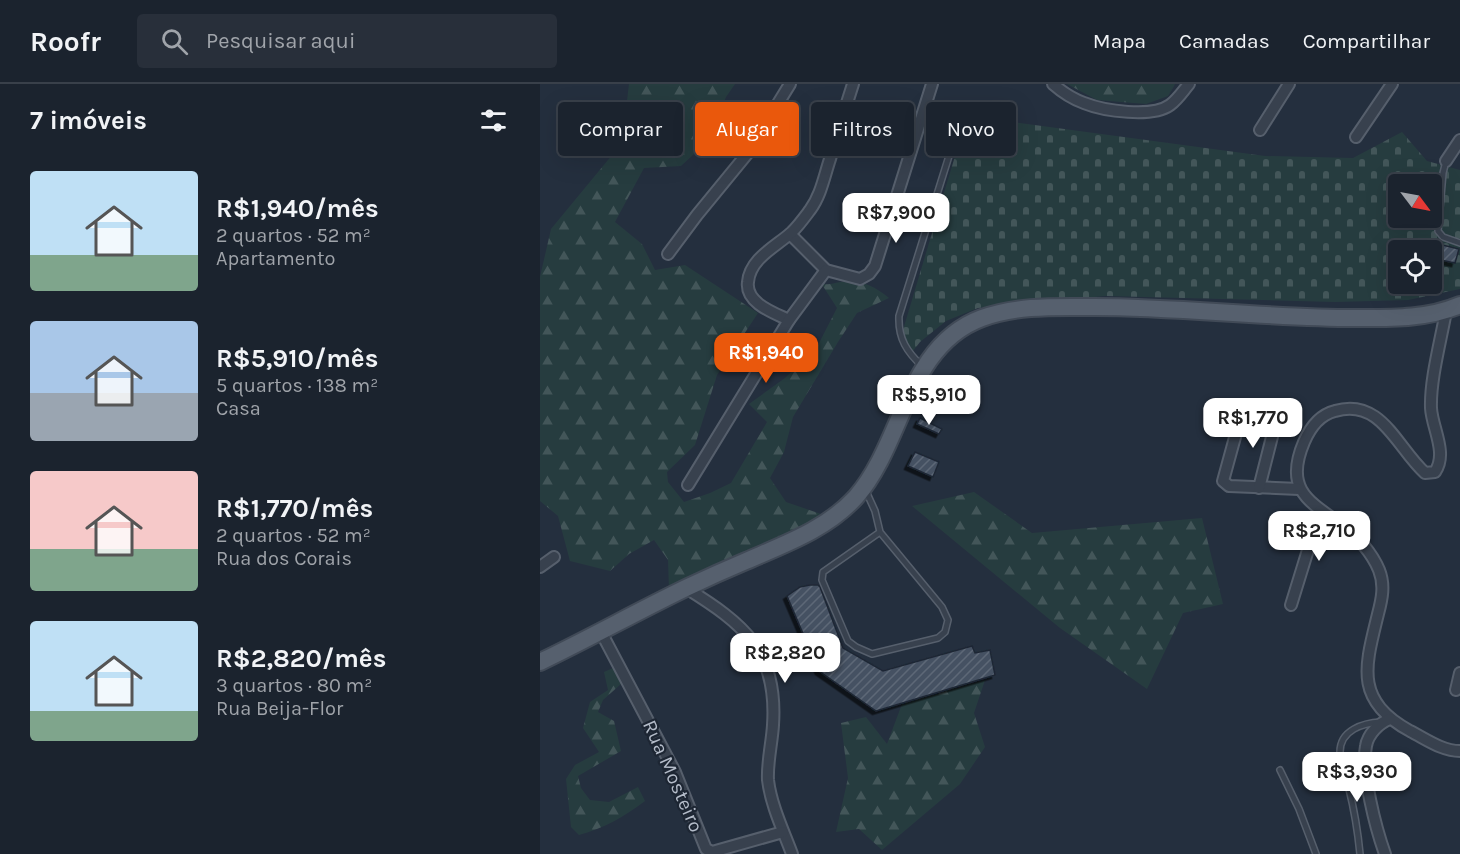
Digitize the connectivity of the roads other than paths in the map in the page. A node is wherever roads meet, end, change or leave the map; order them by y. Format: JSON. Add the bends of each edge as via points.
{"nodes":[{"id":1,"x":790,"y":84,"type":"edge"},
{"id":2,"x":853,"y":84,"type":"edge"},
{"id":3,"x":932,"y":84,"type":"edge"},
{"id":4,"x":1053,"y":84,"type":"edge"},
{"id":5,"x":1189,"y":84,"type":"edge"},
{"id":6,"x":1289,"y":84,"type":"edge"},
{"id":7,"x":1392,"y":84,"type":"edge"},
{"id":8,"x":1260,"y":130,"type":"dead end"},
{"id":9,"x":1356,"y":137,"type":"dead end"},
{"id":10,"x":1460,"y":140,"type":"edge"},
{"id":11,"x":949,"y":156,"type":"edge"},
{"id":12,"x":1446,"y":161,"type":"joint"},
{"id":13,"x":790,"y":234,"type":"junction"},
{"id":14,"x":1460,"y":243,"type":"edge"},
{"id":15,"x":668,"y":254,"type":"dead end"},
{"id":16,"x":826,"y":270,"type":"junction"},
{"id":17,"x":1453,"y":308,"type":"edge"},
{"id":18,"x":789,"y":320,"type":"junction"},
{"id":19,"x":924,"y":368,"type":"junction"},
{"id":20,"x":1277,"y":417,"type":"dead end"},
{"id":21,"x":1240,"y":419,"type":"dead end"},
{"id":22,"x":688,"y":485,"type":"dead end"},
{"id":23,"x":864,"y":486,"type":"junction"},
{"id":24,"x":1259,"y":488,"type":"junction"},
{"id":25,"x":1299,"y":489,"type":"junction"},
{"id":26,"x":1320,"y":511,"type":"junction"},
{"id":27,"x":880,"y":532,"type":"junction"},
{"id":28,"x":554,"y":557,"type":"dead end"},
{"id":29,"x":540,"y":567,"type":"edge"},
{"id":30,"x":686,"y":588,"type":"junction"},
{"id":31,"x":1292,"y":606,"type":"dead end"},
{"id":32,"x":601,"y":632,"type":"junction"},
{"id":33,"x":541,"y":666,"type":"edge"},
{"id":34,"x":1460,"y":673,"type":"edge"},
{"id":35,"x":1456,"y":690,"type":"dead end"},
{"id":36,"x":1386,"y":720,"type":"junction"},
{"id":37,"x":1460,"y":751,"type":"edge"},
{"id":38,"x":1280,"y":770,"type":"dead end"},
{"id":39,"x":783,"y":832,"type":"junction"},
{"id":40,"x":792,"y":854,"type":"edge"},
{"id":41,"x":1316,"y":854,"type":"edge"},
{"id":42,"x":1360,"y":854,"type":"edge"},
{"id":43,"x":1384,"y":854,"type":"edge"}],
"edges":[{"from":1,"to":15,"type":"street","via":[[747,154]]},
{"from":2,"to":13,"type":"street","via":[[819,193]]},
{"from":3,"to":16,"type":"street","via":[[875,266],[860,279]]},
{"from":4,"to":5,"type":"street","via":[[1084,103],[1146,112],[1170,105]]},
{"from":6,"to":8,"type":"street"},
{"from":7,"to":9,"type":"street"},
{"from":10,"to":12,"type":"street"},
{"from":11,"to":19,"type":"lane","via":[[899,316],[902,344]]},
{"from":12,"to":14,"type":"lane","via":[[1438,231]]},
{"from":13,"to":16,"type":"street"},
{"from":13,"to":18,"type":"street","via":[[761,258],[747,281],[748,293],[756,301]]},
{"from":16,"to":18,"type":"street"},
{"from":17,"to":19,"type":"main road","via":[[1394,318],[1297,318],[1145,307],[1021,309],[967,324],[950,336]]},
{"from":17,"to":25,"type":"street","via":[[1432,390],[1431,410],[1440,459],[1435,472],[1425,472],[1418,466],[1374,415],[1348,408],[1324,416],[1308,433],[1299,458]]},
{"from":18,"to":22,"type":"street"},
{"from":19,"to":23,"type":"main road","via":[[884,454]]},
{"from":20,"to":24,"type":"street"},
{"from":21,"to":24,"type":"street","via":[[1223,481],[1229,486]]},
{"from":23,"to":27,"type":"lane"},
{"from":23,"to":30,"type":"main road","via":[[815,530]]},
{"from":24,"to":25,"type":"street"},
{"from":25,"to":26,"type":"street"},
{"from":26,"to":31,"type":"street"},
{"from":26,"to":36,"type":"street","via":[[1360,541],[1383,582],[1366,672]]},
{"from":27,"to":27,"type":"lane","via":[[942,607],[948,620],[945,632],[938,638],[872,654],[848,640],[822,580],[824,572]]},
{"from":28,"to":29,"type":"street"},
{"from":30,"to":32,"type":"main road"},
{"from":30,"to":39,"type":"street","via":[[741,627],[762,657],[774,700],[768,779]]},
{"from":32,"to":33,"type":"main road"},
{"from":32,"to":39,"type":"street","name":"Rua Mosteiro","via":[[675,772],[706,849],[712,852]]},
{"from":34,"to":35,"type":"street"},
{"from":36,"to":37,"type":"street","via":[[1446,749]]},
{"from":36,"to":42,"type":"lane","via":[[1350,731],[1340,752]]},
{"from":36,"to":43,"type":"street","via":[[1373,731],[1366,745],[1373,813]]},
{"from":38,"to":41,"type":"lane"},
{"from":39,"to":40,"type":"street"}]}
